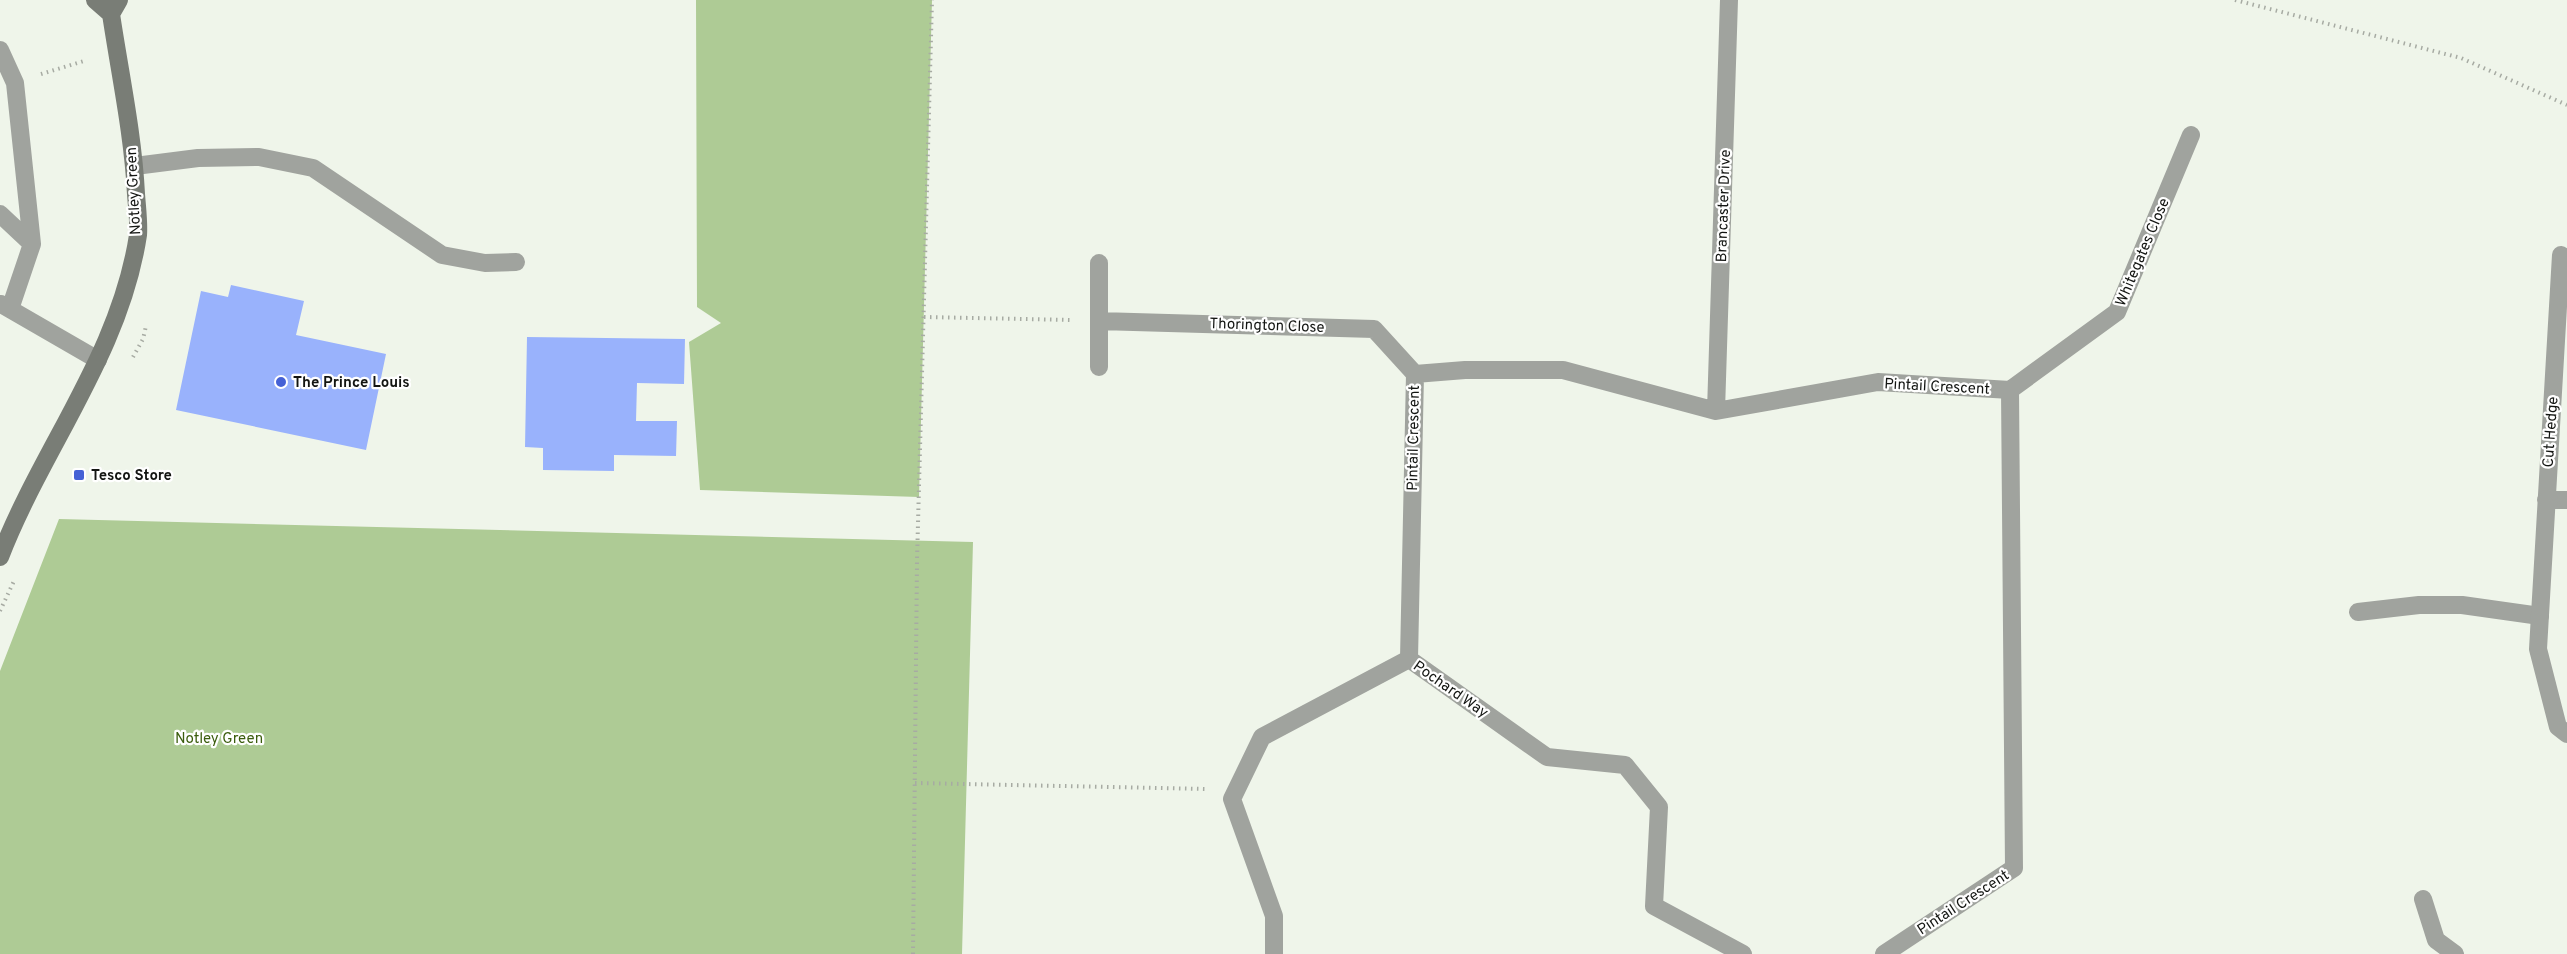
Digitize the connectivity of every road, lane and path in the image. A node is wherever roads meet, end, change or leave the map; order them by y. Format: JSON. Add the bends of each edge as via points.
{"nodes":[{"id":1,"x":95,"y":0,"type":"edge"},
{"id":2,"x":932,"y":0,"type":"edge"},
{"id":3,"x":1729,"y":0,"type":"edge"},
{"id":4,"x":2235,"y":0,"type":"edge"},
{"id":5,"x":115,"y":7,"type":"edge"},
{"id":6,"x":0,"y":50,"type":"edge"},
{"id":7,"x":2567,"y":105,"type":"edge"},
{"id":8,"x":2192,"y":135,"type":"dead end"},
{"id":9,"x":135,"y":166,"type":"junction"},
{"id":10,"x":0,"y":214,"type":"edge"},
{"id":11,"x":32,"y":244,"type":"junction"},
{"id":12,"x":2561,"y":255,"type":"dead end"},
{"id":13,"x":516,"y":262,"type":"dead end"},
{"id":14,"x":1099,"y":263,"type":"dead end"},
{"id":15,"x":5,"y":306,"type":"edge"},
{"id":16,"x":924,"y":317,"type":"junction"},
{"id":17,"x":1099,"y":321,"type":"junction"},
{"id":18,"x":98,"y":360,"type":"junction"},
{"id":19,"x":1099,"y":367,"type":"dead end"},
{"id":20,"x":1415,"y":374,"type":"junction"},
{"id":21,"x":2010,"y":390,"type":"junction"},
{"id":22,"x":1716,"y":411,"type":"junction"},
{"id":23,"x":2546,"y":500,"type":"junction"},
{"id":24,"x":2567,"y":500,"type":"edge"},
{"id":25,"x":0,"y":557,"type":"edge"},
{"id":26,"x":2358,"y":612,"type":"dead end"},
{"id":27,"x":2540,"y":616,"type":"junction"},
{"id":28,"x":1409,"y":659,"type":"junction"},
{"id":29,"x":2567,"y":734,"type":"edge"},
{"id":30,"x":915,"y":783,"type":"junction"},
{"id":31,"x":1237,"y":790,"type":"junction"},
{"id":32,"x":2423,"y":899,"type":"dead end"},
{"id":33,"x":914,"y":954,"type":"edge"},
{"id":34,"x":1274,"y":954,"type":"edge"},
{"id":35,"x":1743,"y":954,"type":"edge"},
{"id":36,"x":1884,"y":954,"type":"edge"},
{"id":37,"x":2455,"y":954,"type":"edge"}],
"edges":[{"from":1,"to":5,"type":"street","name":"Notley Green"},
{"from":2,"to":16,"type":"path"},
{"from":3,"to":22,"type":"street","name":"Brancaster Drive"},
{"from":4,"to":7,"type":"path","via":[[2461,58]]},
{"from":5,"to":9,"type":"street","name":"Notley Green"},
{"from":6,"to":11,"type":"street","via":[[15,83]]},
{"from":8,"to":21,"type":"street","name":"Whitegates Close","via":[[2117,312]]},
{"from":9,"to":13,"type":"street","via":[[198,158],[259,157],[313,168],[442,255],[485,263]]},
{"from":9,"to":18,"type":"street","name":"Notley Green","via":[[138,233],[123,298]]},
{"from":10,"to":11,"type":"street"},
{"from":11,"to":15,"type":"street"},
{"from":12,"to":23,"type":"street","name":"Cut Hedge"},
{"from":14,"to":17,"type":"street"},
{"from":15,"to":18,"type":"street"},
{"from":16,"to":17,"type":"path"},
{"from":16,"to":30,"type":"path"},
{"from":17,"to":19,"type":"street"},
{"from":17,"to":20,"type":"street","name":"Thorington Close","via":[[1374,329]]},
{"from":18,"to":25,"type":"street","name":"Notley Green","via":[[11,528]]},
{"from":20,"to":22,"type":"street","name":"Pintail Crescent","via":[[1563,370]]},
{"from":20,"to":28,"type":"street","name":"Pintail Crescent"},
{"from":21,"to":22,"type":"street","name":"Pintail Crescent","via":[[1878,382]]},
{"from":21,"to":36,"type":"street","name":"Pintail Crescent","via":[[2014,868]]},
{"from":23,"to":24,"type":"street"},
{"from":23,"to":27,"type":"street","name":"Cut Hedge"},
{"from":26,"to":27,"type":"street","via":[[2462,605]]},
{"from":27,"to":29,"type":"street","name":"Cut Hedge","via":[[2538,649],[2558,727]]},
{"from":28,"to":31,"type":"street","name":"Pochard Way","via":[[1262,737]]},
{"from":28,"to":35,"type":"street","name":"Pochard Way","via":[[1547,757],[1625,765],[1659,807],[1654,906]]},
{"from":30,"to":31,"type":"path"},
{"from":30,"to":33,"type":"path"},
{"from":31,"to":34,"type":"street","name":"Pochard Way","via":[[1232,799],[1274,916]]},
{"from":32,"to":37,"type":"street","via":[[2436,940]]}]}
